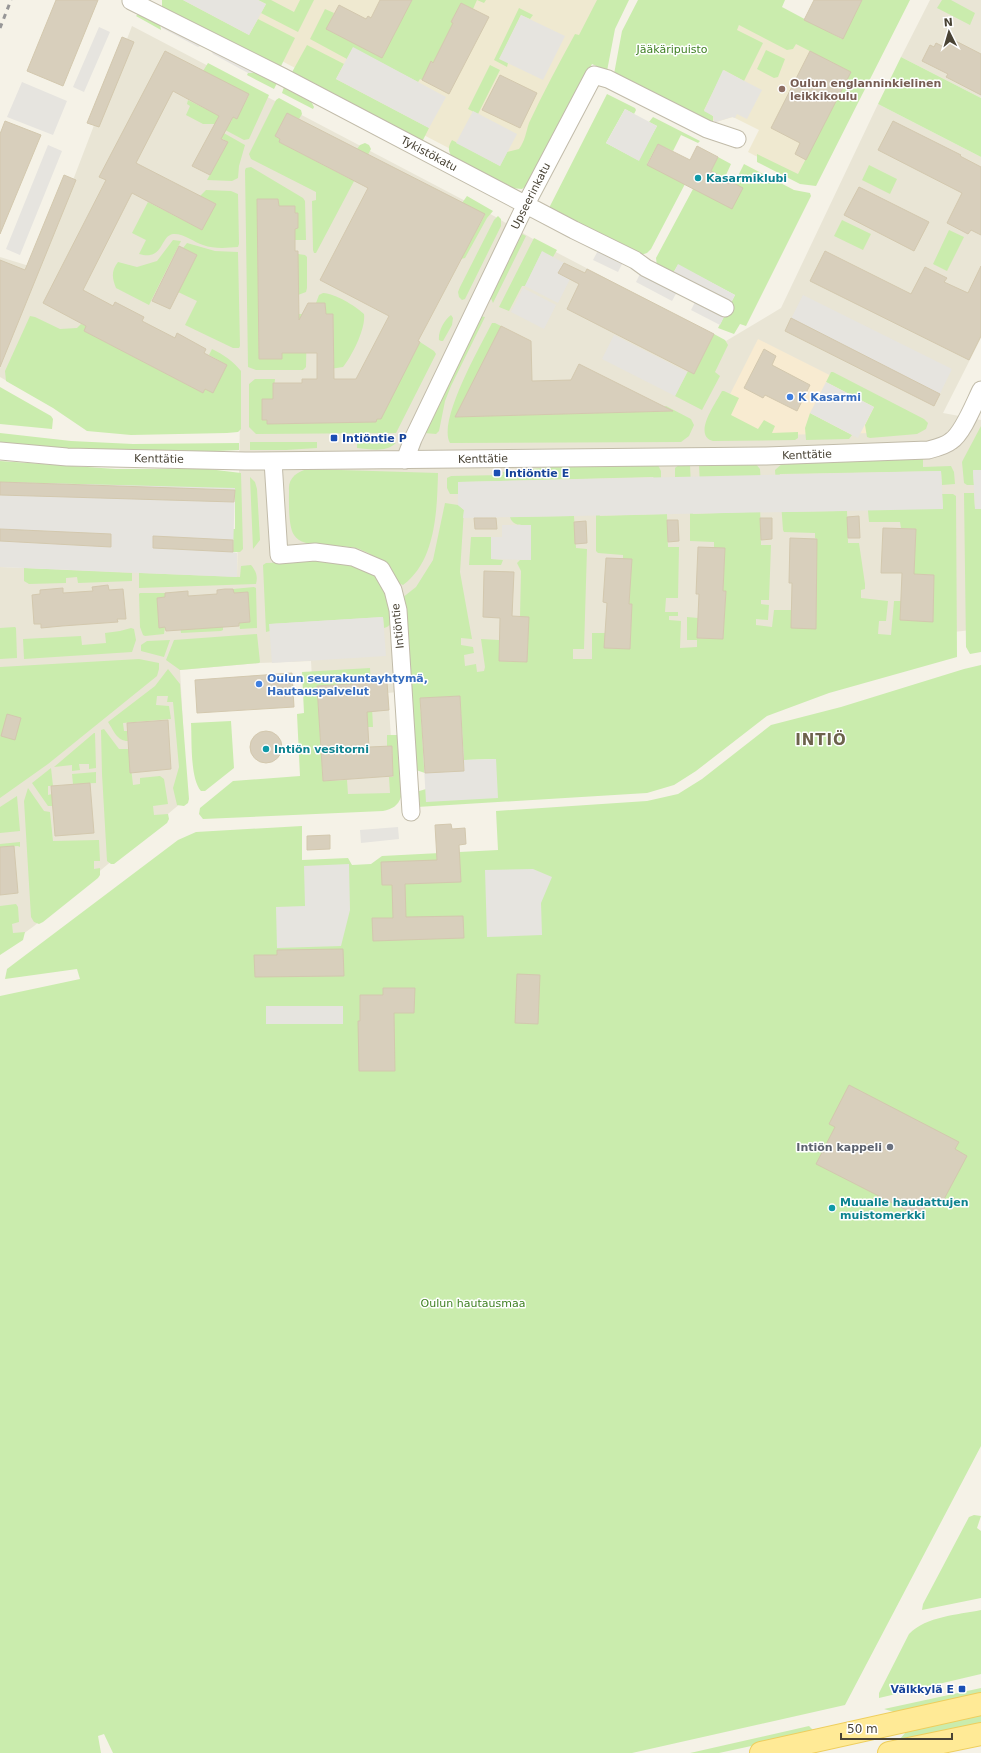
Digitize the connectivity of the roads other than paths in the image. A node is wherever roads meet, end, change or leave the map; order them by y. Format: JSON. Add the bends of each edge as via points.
{"nodes":[{"id":1,"x":131,"y":1,"type":"edge"},
{"id":2,"x":737,"y":139,"type":"dead end"},
{"id":3,"x":526,"y":204,"type":"junction"},
{"id":4,"x":725,"y":308,"type":"dead end"},
{"id":5,"x":981,"y":390,"type":"edge"},
{"id":6,"x":0,"y":451,"type":"edge"},
{"id":7,"x":405,"y":460,"type":"junction"},
{"id":8,"x":273,"y":461,"type":"junction"},
{"id":9,"x":411,"y":812,"type":"dead end"},
{"id":10,"x":981,"y":1704,"type":"edge"},
{"id":11,"x":981,"y":1734,"type":"edge"},
{"id":12,"x":761,"y":1753,"type":"edge"},
{"id":13,"x":889,"y":1753,"type":"edge"}],
"edges":[{"from":1,"to":3,"type":"street","name":"Tykistökatu"},
{"from":2,"to":3,"type":"street","name":"Upseerinkatu","via":[[707,129],[608,79],[594,75]]},
{"from":3,"to":4,"type":"street","name":"Tykistökatu"},
{"from":3,"to":7,"type":"street","name":"Upseerinkatu","via":[[416,432]]},
{"from":5,"to":7,"type":"street","name":"Kenttätie","via":[[959,432],[952,441],[938,448],[766,456]]},
{"from":6,"to":8,"type":"street","name":"Kenttätie","via":[[67,457]]},
{"from":7,"to":8,"type":"street","name":"Kenttätie"},
{"from":8,"to":9,"type":"street","name":"Intiöntie","via":[[279,555],[315,552],[353,557],[381,570],[393,590],[398,610]]},
{"from":10,"to":12,"type":"main road"},
{"from":11,"to":13,"type":"main road"}]}
